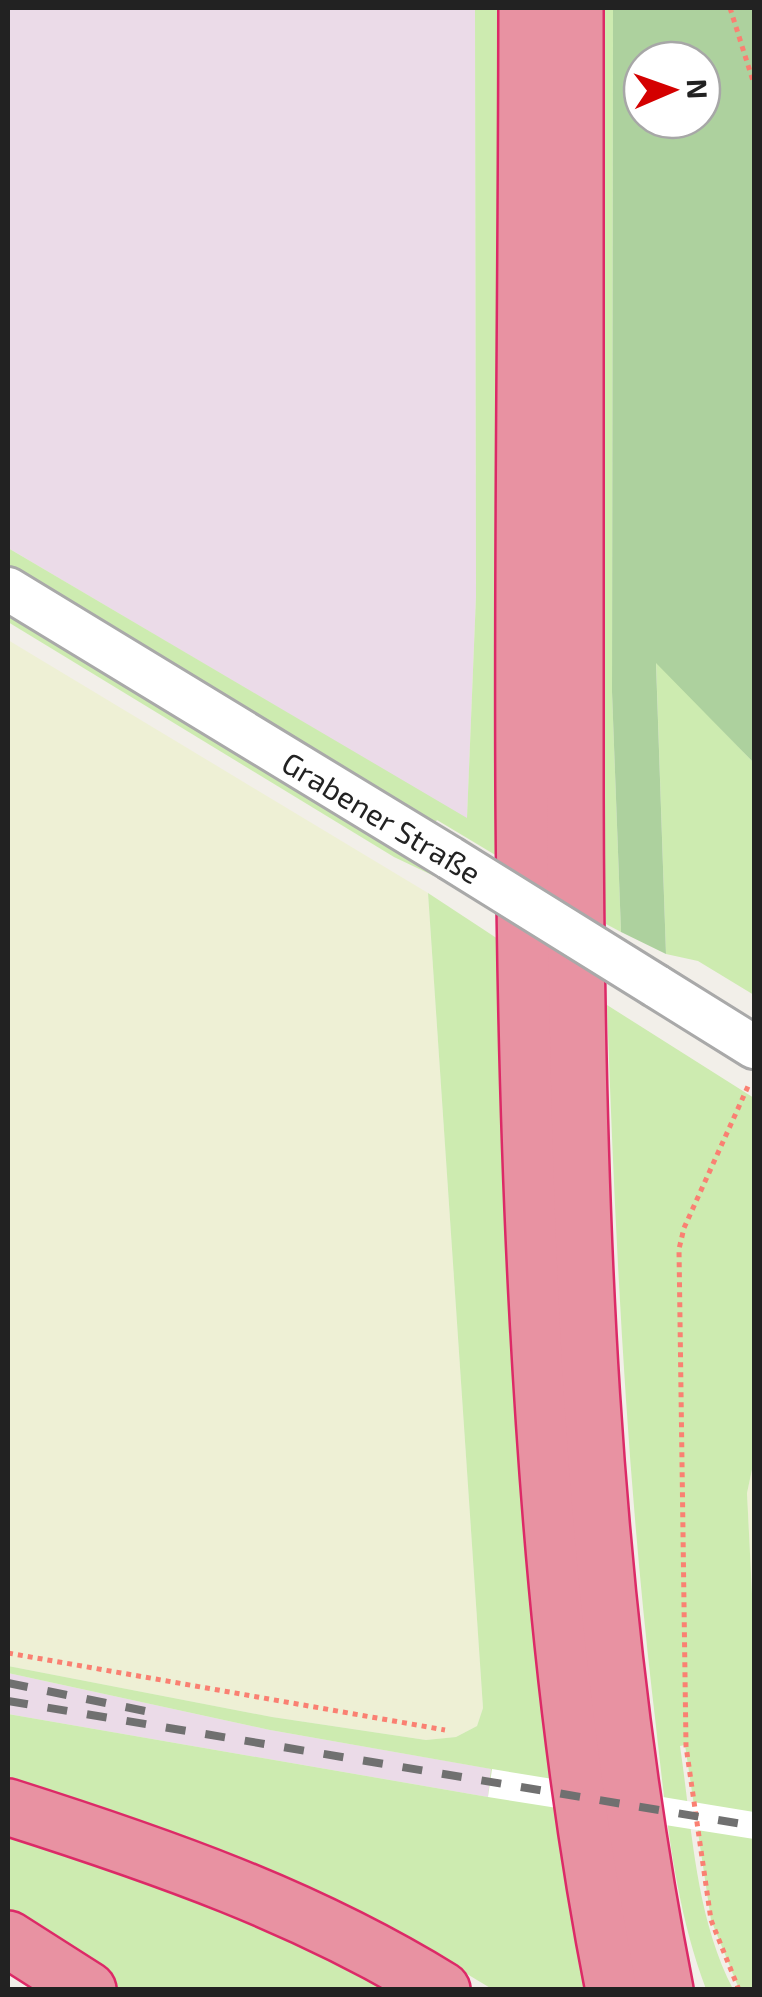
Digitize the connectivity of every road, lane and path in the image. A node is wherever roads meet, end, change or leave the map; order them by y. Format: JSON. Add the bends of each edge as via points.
{"nodes":[{"id":1,"x":527,"y":8,"type":"edge"},
{"id":2,"x":575,"y":8,"type":"edge"},
{"id":3,"x":730,"y":8,"type":"edge"},
{"id":4,"x":754,"y":84,"type":"edge"},
{"id":5,"x":8,"y":589,"type":"edge"},
{"id":6,"x":752,"y":1075,"type":"edge"},
{"id":7,"x":754,"y":1075,"type":"edge"},
{"id":8,"x":613,"y":1648,"type":"junction"},
{"id":9,"x":8,"y":1653,"type":"edge"},
{"id":10,"x":445,"y":1730,"type":"dead end"},
{"id":11,"x":8,"y":1807,"type":"edge"},
{"id":12,"x":8,"y":1939,"type":"edge"},
{"id":13,"x":88,"y":1990,"type":"edge"},
{"id":14,"x":442,"y":1990,"type":"edge"},
{"id":15,"x":614,"y":1990,"type":"edge"},
{"id":16,"x":665,"y":1990,"type":"edge"},
{"id":17,"x":693,"y":1990,"type":"edge"},
{"id":18,"x":739,"y":1990,"type":"edge"}],
"edges":[{"from":1,"to":15,"type":"highway","via":[[522,645],[528,1106],[560,1608]]},
{"from":2,"to":8,"type":"highway","via":[[580,1182]]},
{"from":3,"to":4,"type":"path"},
{"from":5,"to":6,"type":"street","name":"Grabener Straße","bridge":true,"via":[[656,986]]},
{"from":6,"to":7,"type":"path"},
{"from":6,"to":18,"type":"path","via":[[679,1249],[686,1746],[712,1920]]},
{"from":8,"to":16,"type":"highway"},
{"from":8,"to":17,"type":"highway","via":[[642,1728]]},
{"from":9,"to":10,"type":"path"},
{"from":11,"to":14,"type":"highway","via":[[238,1886]]},
{"from":12,"to":13,"type":"highway"}]}
